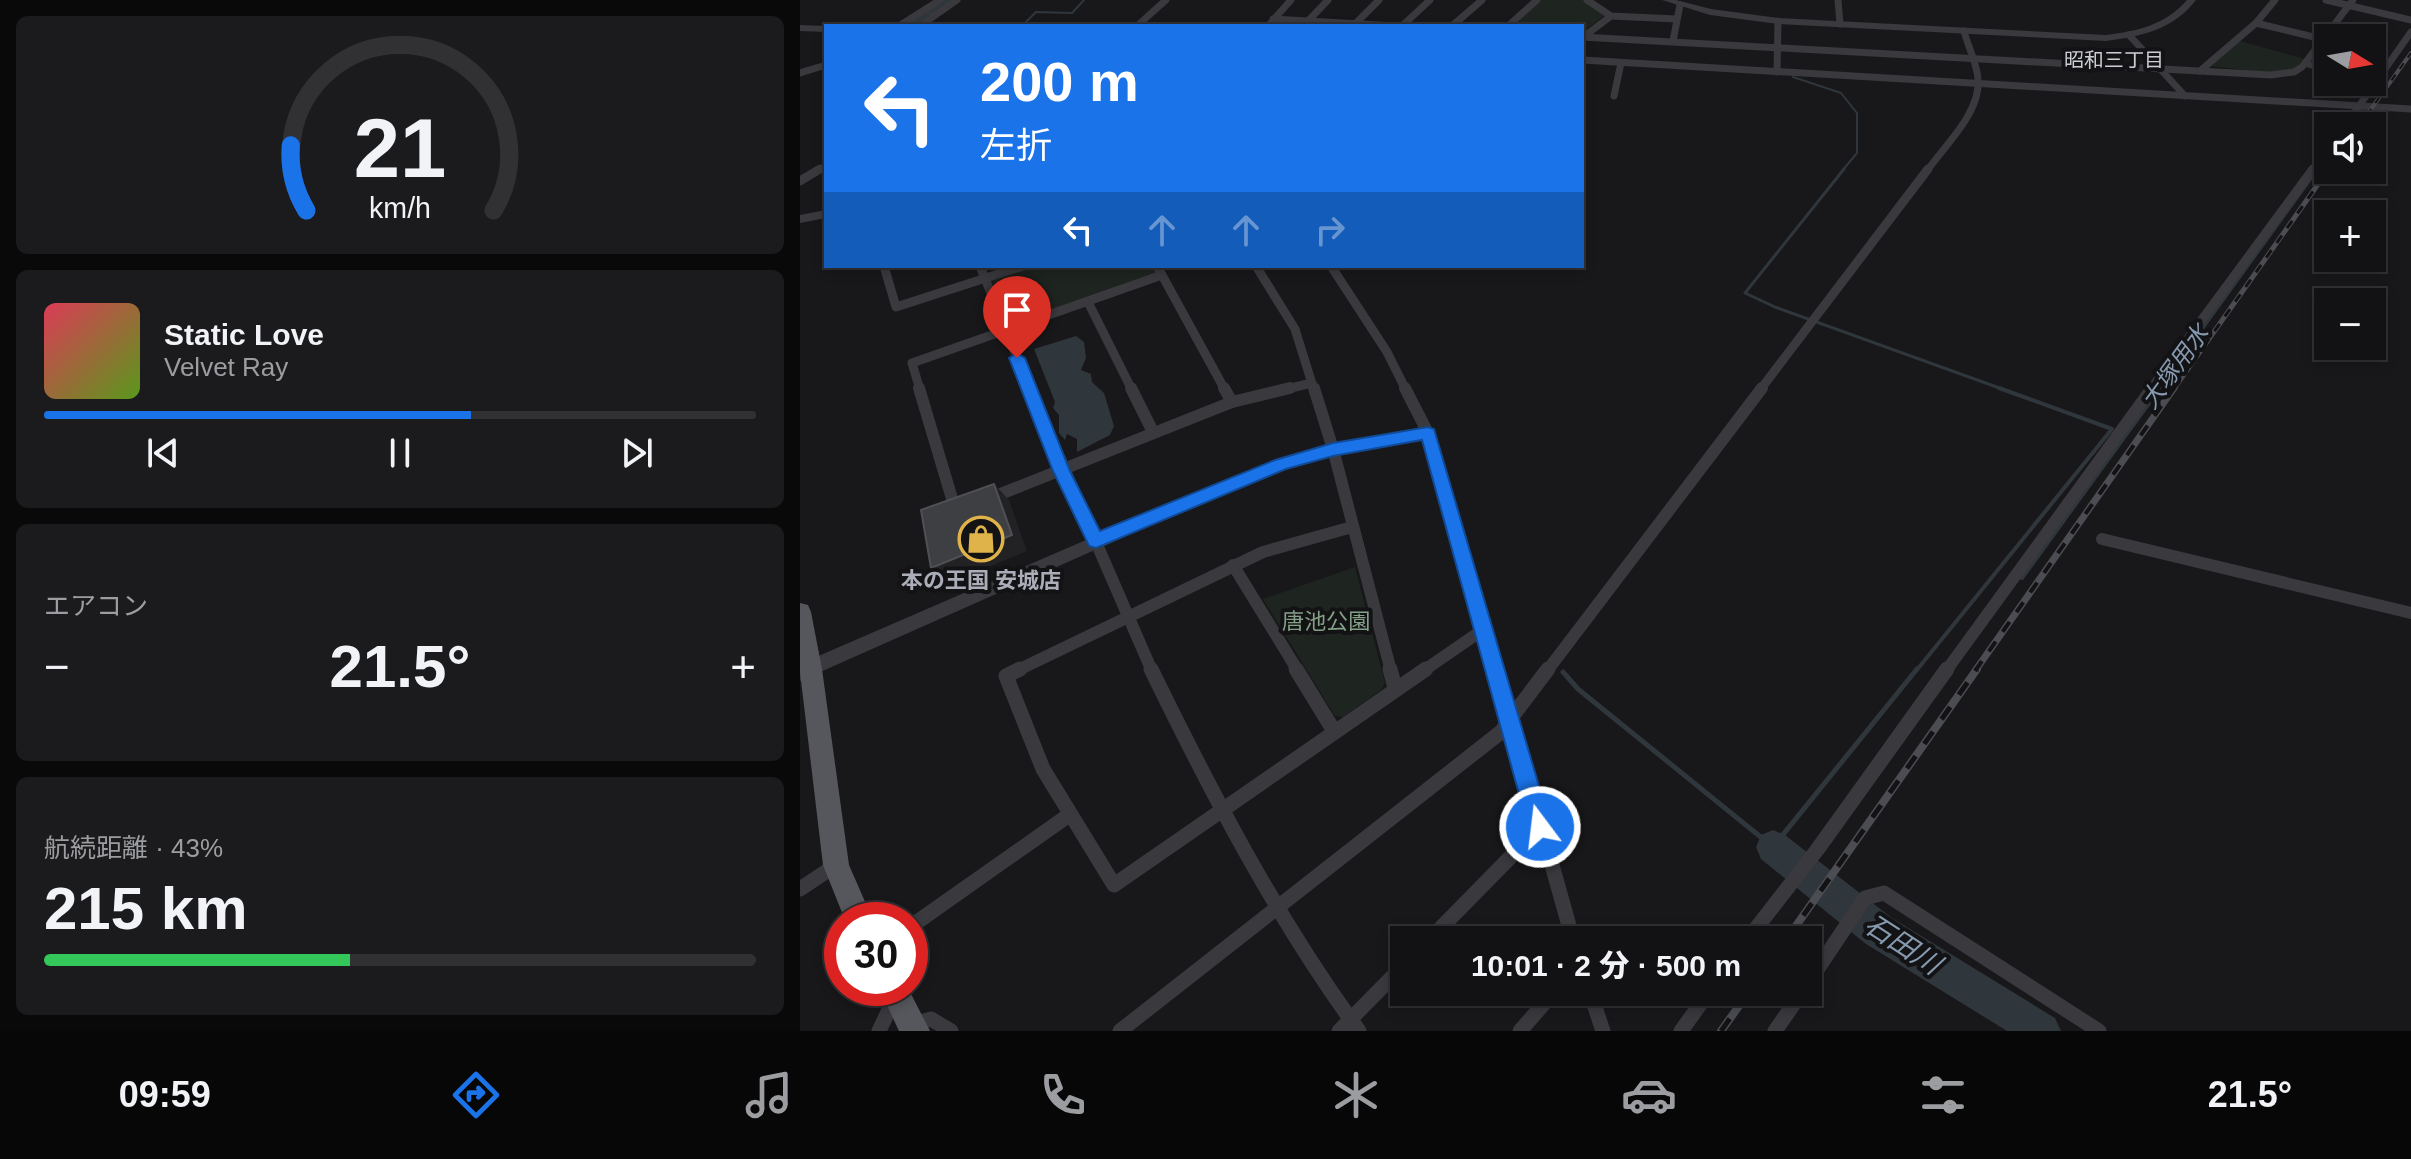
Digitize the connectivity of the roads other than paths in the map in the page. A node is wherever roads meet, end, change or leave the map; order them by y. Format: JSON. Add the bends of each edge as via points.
{"nodes":[{"id":1,"x":940,"y":0,"type":"edge"},
{"id":2,"x":957,"y":0,"type":"edge"},
{"id":3,"x":1166,"y":0,"type":"edge"},
{"id":4,"x":1291,"y":0,"type":"edge"},
{"id":5,"x":1328,"y":0,"type":"edge"},
{"id":6,"x":1379,"y":0,"type":"edge"},
{"id":7,"x":1430,"y":0,"type":"edge"},
{"id":8,"x":1482,"y":0,"type":"edge"},
{"id":9,"x":1537,"y":0,"type":"edge"},
{"id":10,"x":1587,"y":0,"type":"edge"},
{"id":11,"x":1666,"y":0,"type":"edge"},
{"id":12,"x":1838,"y":0,"type":"edge"},
{"id":13,"x":2192,"y":0,"type":"edge"},
{"id":14,"x":2275,"y":0,"type":"edge"},
{"id":15,"x":2326,"y":0,"type":"edge"},
{"id":16,"x":2351,"y":3,"type":"edge"},
{"id":17,"x":1680,"y":5,"type":"junction"},
{"id":18,"x":1611,"y":16,"type":"junction"},
{"id":19,"x":1677,"y":19,"type":"junction"},
{"id":20,"x":2411,"y":20,"type":"edge"},
{"id":21,"x":1308,"y":21,"type":"junction"},
{"id":22,"x":1778,"y":21,"type":"junction"},
{"id":23,"x":1271,"y":23,"type":"edge"},
{"id":24,"x":2256,"y":23,"type":"junction"},
{"id":25,"x":902,"y":24,"type":"edge"},
{"id":26,"x":923,"y":24,"type":"edge"},
{"id":27,"x":1139,"y":24,"type":"edge"},
{"id":28,"x":1342,"y":24,"type":"edge"},
{"id":29,"x":1355,"y":24,"type":"edge"},
{"id":30,"x":1404,"y":24,"type":"edge"},
{"id":31,"x":1454,"y":24,"type":"edge"},
{"id":32,"x":1510,"y":24,"type":"edge"},
{"id":33,"x":1840,"y":24,"type":"junction"},
{"id":34,"x":2334,"y":24,"type":"edge"},
{"id":35,"x":800,"y":28,"type":"edge"},
{"id":36,"x":824,"y":29,"type":"edge"},
{"id":37,"x":1964,"y":31,"type":"junction"},
{"id":38,"x":2411,"y":32,"type":"edge"},
{"id":39,"x":2129,"y":35,"type":"junction"},
{"id":40,"x":1584,"y":36,"type":"edge"},
{"id":41,"x":1584,"y":37,"type":"edge"},
{"id":42,"x":2314,"y":37,"type":"edge"},
{"id":43,"x":1673,"y":41,"type":"junction"},
{"id":44,"x":1778,"y":47,"type":"junction"},
{"id":45,"x":2314,"y":53,"type":"edge"},
{"id":46,"x":1971,"y":58,"type":"junction"},
{"id":47,"x":1584,"y":60,"type":"edge"},
{"id":48,"x":1621,"y":63,"type":"junction"},
{"id":49,"x":2308,"y":64,"type":"junction"},
{"id":50,"x":2386,"y":65,"type":"edge"},
{"id":51,"x":824,"y":66,"type":"edge"},
{"id":52,"x":2314,"y":66,"type":"edge"},
{"id":53,"x":2161,"y":68,"type":"junction"},
{"id":54,"x":2200,"y":71,"type":"junction"},
{"id":55,"x":1777,"y":72,"type":"junction"},
{"id":56,"x":800,"y":73,"type":"edge"},
{"id":57,"x":1979,"y":84,"type":"junction"},
{"id":58,"x":1614,"y":96,"type":"dead end"},
{"id":59,"x":2185,"y":96,"type":"junction"},
{"id":60,"x":2365,"y":96,"type":"edge"},
{"id":61,"x":2359,"y":107,"type":"junction"},
{"id":62,"x":2411,"y":109,"type":"edge"},
{"id":63,"x":2355,"y":112,"type":"edge"},
{"id":64,"x":824,"y":167,"type":"edge"},
{"id":65,"x":2314,"y":168,"type":"edge"},
{"id":66,"x":800,"y":181,"type":"edge"},
{"id":67,"x":824,"y":214,"type":"edge"},
{"id":68,"x":800,"y":219,"type":"edge"},
{"id":69,"x":885,"y":268,"type":"edge"},
{"id":70,"x":981,"y":268,"type":"edge"},
{"id":71,"x":1017,"y":268,"type":"edge"},
{"id":72,"x":1257,"y":268,"type":"edge"},
{"id":73,"x":1332,"y":268,"type":"edge"},
{"id":74,"x":1160,"y":270,"type":"edge"},
{"id":75,"x":985,"y":279,"type":"junction"},
{"id":76,"x":1088,"y":302,"type":"junction"},
{"id":77,"x":1006,"y":330,"type":"junction"},
{"id":78,"x":1312,"y":383,"type":"junction"},
{"id":79,"x":1232,"y":402,"type":"junction"},
{"id":80,"x":1153,"y":432,"type":"junction"},
{"id":81,"x":1428,"y":433,"type":"junction"},
{"id":82,"x":1333,"y":449,"type":"junction"},
{"id":83,"x":1062,"y":471,"type":"junction"},
{"id":84,"x":982,"y":502,"type":"edge"},
{"id":85,"x":968,"y":507,"type":"edge"},
{"id":86,"x":1352,"y":527,"type":"junction"},
{"id":87,"x":2102,"y":539,"type":"dead end"},
{"id":88,"x":1096,"y":541,"type":"junction"},
{"id":89,"x":1233,"y":565,"type":"junction"},
{"id":90,"x":800,"y":612,"type":"edge"},
{"id":91,"x":2411,"y":613,"type":"edge"},
{"id":92,"x":1126,"y":618,"type":"junction"},
{"id":93,"x":1484,"y":629,"type":"junction"},
{"id":94,"x":805,"y":671,"type":"edge"},
{"id":95,"x":1395,"y":688,"type":"junction"},
{"id":96,"x":1511,"y":718,"type":"junction"},
{"id":97,"x":1334,"y":731,"type":"junction"},
{"id":98,"x":1221,"y":810,"type":"junction"},
{"id":99,"x":1069,"y":815,"type":"junction"},
{"id":100,"x":1540,"y":827,"type":"junction"},
{"id":101,"x":836,"y":865,"type":"junction"},
{"id":102,"x":800,"y":889,"type":"edge"},
{"id":103,"x":851,"y":902,"type":"edge"},
{"id":104,"x":1278,"y":907,"type":"junction"},
{"id":105,"x":928,"y":914,"type":"edge"},
{"id":106,"x":1443,"y":926,"type":"edge"},
{"id":107,"x":1569,"y":926,"type":"edge"},
{"id":108,"x":1757,"y":926,"type":"edge"},
{"id":109,"x":1822,"y":963,"type":"edge"},
{"id":110,"x":1390,"y":981,"type":"edge"},
{"id":111,"x":889,"y":1006,"type":"edge"},
{"id":112,"x":901,"y":1006,"type":"edge"},
{"id":113,"x":1542,"y":1006,"type":"edge"},
{"id":114,"x":1595,"y":1006,"type":"edge"},
{"id":115,"x":1699,"y":1006,"type":"edge"},
{"id":116,"x":1792,"y":1006,"type":"edge"},
{"id":117,"x":1350,"y":1027,"type":"edge"},
{"id":118,"x":913,"y":1028,"type":"edge"},
{"id":119,"x":879,"y":1031,"type":"edge"},
{"id":120,"x":951,"y":1031,"type":"edge"},
{"id":121,"x":1120,"y":1031,"type":"edge"},
{"id":122,"x":1520,"y":1031,"type":"edge"},
{"id":123,"x":1603,"y":1031,"type":"edge"},
{"id":124,"x":1681,"y":1031,"type":"edge"},
{"id":125,"x":1775,"y":1031,"type":"edge"},
{"id":126,"x":2099,"y":1031,"type":"edge"}],
"edges":[{"from":1,"to":25,"type":"street"},
{"from":2,"to":26,"type":"street"},
{"from":3,"to":27,"type":"street"},
{"from":4,"to":23,"type":"street"},
{"from":5,"to":21,"type":"street"},
{"from":6,"to":29,"type":"street"},
{"from":7,"to":30,"type":"street"},
{"from":8,"to":31,"type":"street"},
{"from":9,"to":32,"type":"street"},
{"from":10,"to":18,"type":"street"},
{"from":11,"to":17,"type":"street"},
{"from":12,"to":33,"type":"street"},
{"from":13,"to":39,"type":"street","via":[[2169,24]]},
{"from":14,"to":24,"type":"street"},
{"from":15,"to":16,"type":"street"},
{"from":16,"to":20,"type":"street"},
{"from":16,"to":34,"type":"street"},
{"from":17,"to":19,"type":"street"},
{"from":17,"to":22,"type":"street"},
{"from":18,"to":19,"type":"street"},
{"from":18,"to":40,"type":"street"},
{"from":19,"to":43,"type":"street"},
{"from":21,"to":23,"type":"street"},
{"from":21,"to":28,"type":"street"},
{"from":22,"to":33,"type":"street"},
{"from":22,"to":44,"type":"street"},
{"from":24,"to":42,"type":"street"},
{"from":24,"to":54,"type":"street"},
{"from":33,"to":37,"type":"street"},
{"from":35,"to":36,"type":"street"},
{"from":37,"to":39,"type":"street","via":[[2083,38]]},
{"from":37,"to":46,"type":"street"},
{"from":38,"to":50,"type":"street"},
{"from":39,"to":53,"type":"street"},
{"from":41,"to":43,"type":"street"},
{"from":43,"to":44,"type":"street"},
{"from":44,"to":46,"type":"street"},
{"from":44,"to":55,"type":"street"},
{"from":45,"to":49,"type":"street"},
{"from":46,"to":53,"type":"street"},
{"from":46,"to":57,"type":"street"},
{"from":47,"to":48,"type":"street"},
{"from":48,"to":55,"type":"street"},
{"from":48,"to":58,"type":"street"},
{"from":49,"to":52,"type":"street"},
{"from":49,"to":54,"type":"street","via":[[2296,72],[2271,75]]},
{"from":51,"to":56,"type":"street"},
{"from":53,"to":54,"type":"street"},
{"from":53,"to":59,"type":"street"},
{"from":55,"to":57,"type":"street"},
{"from":57,"to":59,"type":"street"},
{"from":57,"to":96,"type":"street","via":[[1976,97],[1924,175]]},
{"from":59,"to":61,"type":"street"},
{"from":60,"to":61,"type":"street"},
{"from":61,"to":62,"type":"street"},
{"from":61,"to":63,"type":"street"},
{"from":64,"to":66,"type":"street"},
{"from":65,"to":108,"type":"street"},
{"from":67,"to":68,"type":"street"},
{"from":69,"to":75,"type":"street","via":[[896,307]]},
{"from":70,"to":75,"type":"street"},
{"from":71,"to":75,"type":"street"},
{"from":72,"to":78,"type":"street","via":[[1295,329]]},
{"from":73,"to":81,"type":"street","via":[[1387,352]]},
{"from":74,"to":76,"type":"street"},
{"from":74,"to":79,"type":"street"},
{"from":75,"to":77,"type":"street"},
{"from":76,"to":77,"type":"street"},
{"from":76,"to":80,"type":"street"},
{"from":77,"to":83,"type":"street"},
{"from":77,"to":85,"type":"street","via":[[912,363],[955,512]]},
{"from":78,"to":79,"type":"street"},
{"from":78,"to":82,"type":"street"},
{"from":79,"to":80,"type":"street"},
{"from":80,"to":83,"type":"street"},
{"from":81,"to":82,"type":"street"},
{"from":81,"to":93,"type":"street"},
{"from":82,"to":86,"type":"street"},
{"from":82,"to":88,"type":"street","via":[[1241,479]]},
{"from":83,"to":84,"type":"street"},
{"from":83,"to":88,"type":"street"},
{"from":86,"to":89,"type":"street"},
{"from":86,"to":95,"type":"street"},
{"from":87,"to":91,"type":"street"},
{"from":88,"to":92,"type":"street"},
{"from":88,"to":94,"type":"street"},
{"from":89,"to":92,"type":"street"},
{"from":89,"to":97,"type":"street"},
{"from":90,"to":94,"type":"main road"},
{"from":92,"to":98,"type":"street"},
{"from":92,"to":99,"type":"street","via":[[1006,676],[1043,769]]},
{"from":93,"to":95,"type":"street"},
{"from":93,"to":96,"type":"street"},
{"from":94,"to":101,"type":"main road"},
{"from":95,"to":97,"type":"street"},
{"from":96,"to":100,"type":"street"},
{"from":96,"to":104,"type":"street","via":[[1501,732]]},
{"from":97,"to":98,"type":"street"},
{"from":98,"to":99,"type":"street","via":[[1114,885]]},
{"from":98,"to":104,"type":"street"},
{"from":99,"to":105,"type":"street"},
{"from":100,"to":106,"type":"street"},
{"from":100,"to":107,"type":"street"},
{"from":101,"to":102,"type":"street"},
{"from":101,"to":103,"type":"main road"},
{"from":104,"to":117,"type":"street"},
{"from":104,"to":121,"type":"street"},
{"from":109,"to":126,"type":"street","via":[[1865,898],[1884,893]]},
{"from":110,"to":117,"type":"street"},
{"from":111,"to":119,"type":"street"},
{"from":112,"to":118,"type":"main road"},
{"from":113,"to":122,"type":"street"},
{"from":114,"to":123,"type":"street"},
{"from":115,"to":124,"type":"street"},
{"from":116,"to":125,"type":"street"},
{"from":118,"to":120,"type":"street","via":[[931,1019]]}]}
